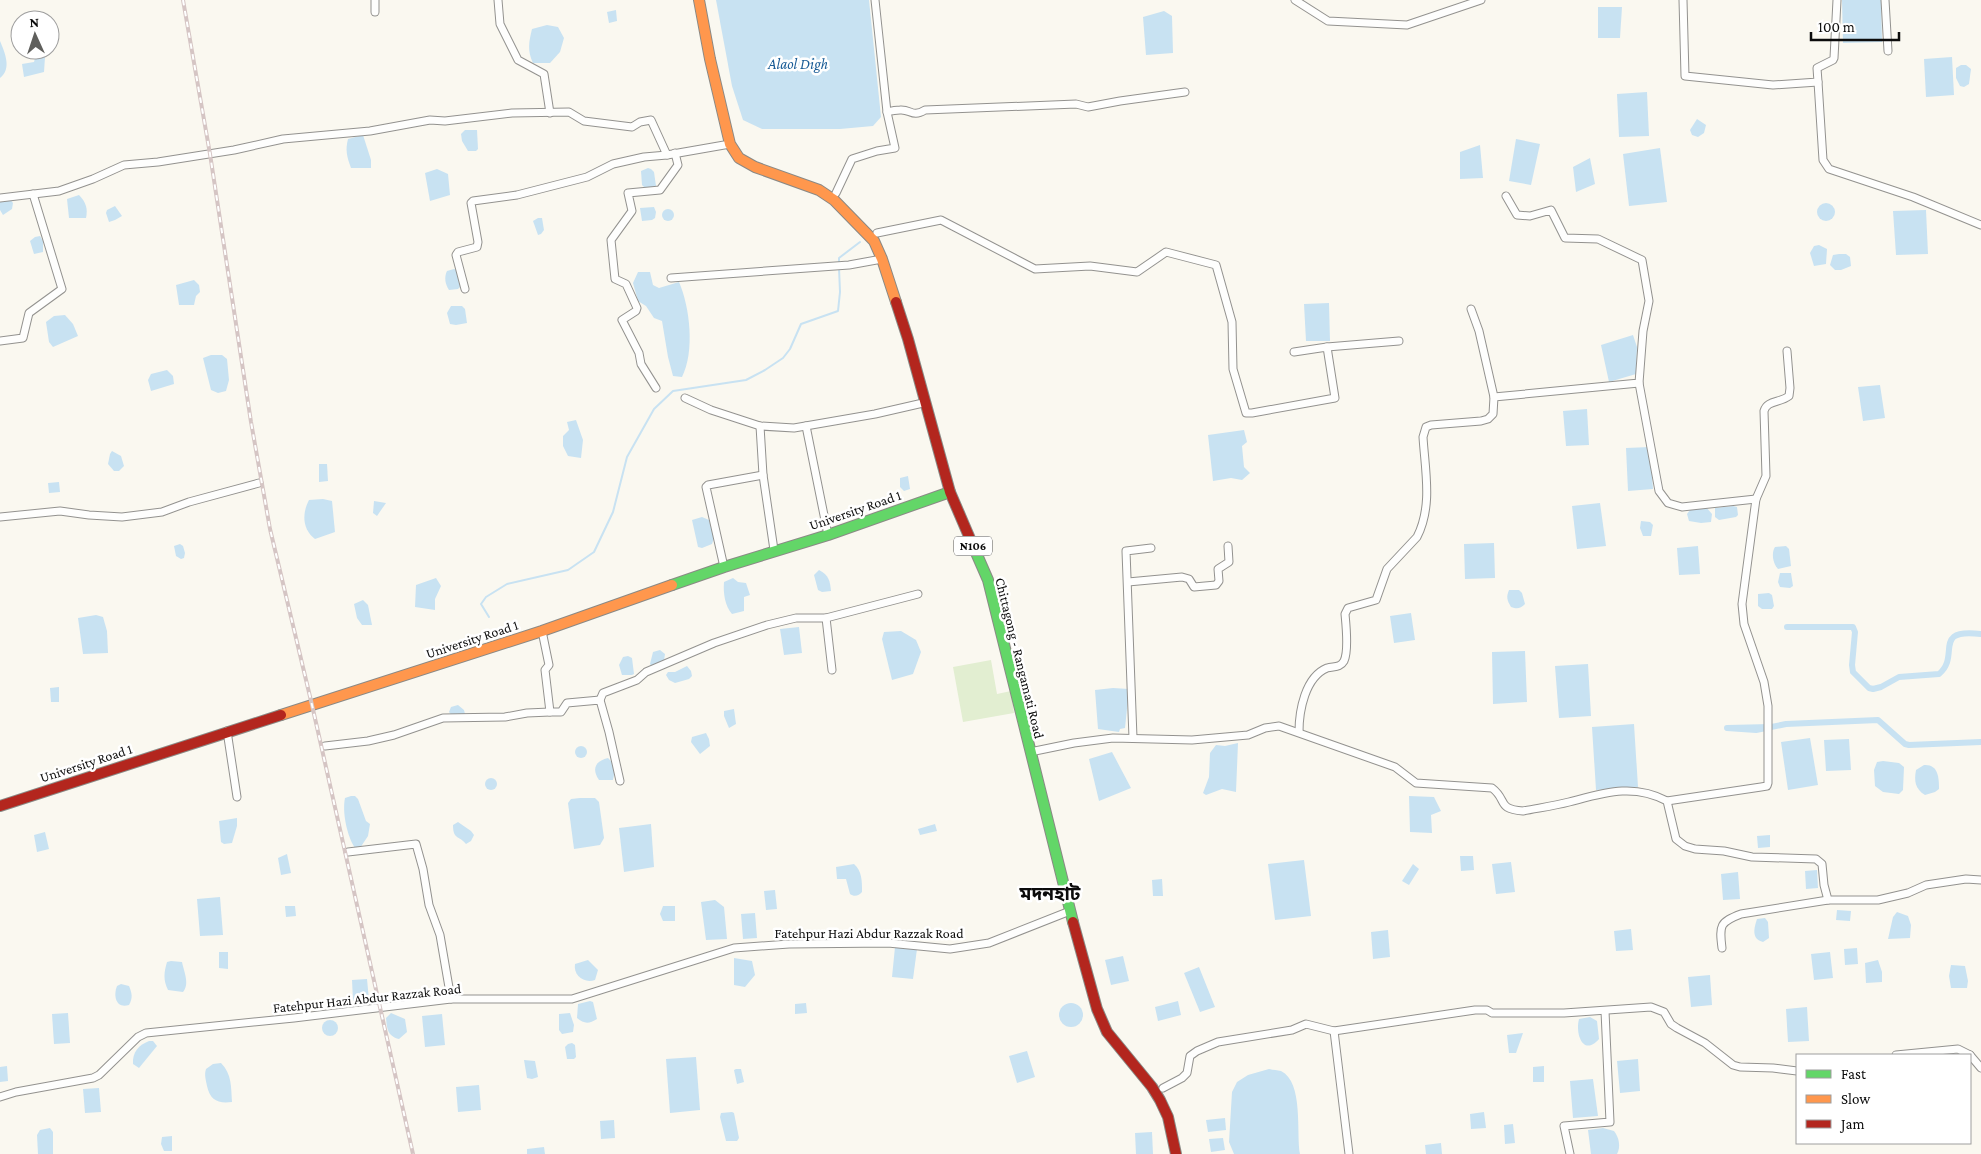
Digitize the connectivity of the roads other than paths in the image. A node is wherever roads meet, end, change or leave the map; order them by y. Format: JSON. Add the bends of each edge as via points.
{"nodes":[{"id":1,"x":375,"y":0,"type":"edge"},
{"id":2,"x":498,"y":0,"type":"edge"},
{"id":3,"x":699,"y":0,"type":"edge"},
{"id":4,"x":705,"y":0,"type":"edge"},
{"id":5,"x":875,"y":0,"type":"edge"},
{"id":6,"x":1295,"y":0,"type":"edge"},
{"id":7,"x":1481,"y":0,"type":"edge"},
{"id":8,"x":1683,"y":0,"type":"edge"},
{"id":9,"x":1838,"y":0,"type":"edge"},
{"id":10,"x":1885,"y":0,"type":"edge"},
{"id":11,"x":375,"y":12,"type":"dead end"},
{"id":12,"x":1888,"y":51,"type":"dead end"},
{"id":13,"x":1818,"y":82,"type":"junction"},
{"id":14,"x":1185,"y":92,"type":"dead end"},
{"id":15,"x":887,"y":112,"type":"junction"},
{"id":16,"x":550,"y":114,"type":"junction"},
{"id":17,"x":730,"y":144,"type":"junction"},
{"id":18,"x":676,"y":153,"type":"junction"},
{"id":19,"x":667,"y":155,"type":"junction"},
{"id":20,"x":836,"y":193,"type":"junction"},
{"id":21,"x":33,"y":194,"type":"junction"},
{"id":22,"x":1506,"y":196,"type":"dead end"},
{"id":23,"x":0,"y":198,"type":"edge"},
{"id":24,"x":1981,"y":225,"type":"edge"},
{"id":25,"x":877,"y":233,"type":"junction"},
{"id":26,"x":882,"y":259,"type":"junction"},
{"id":27,"x":672,"y":278,"type":"dead end"},
{"id":28,"x":465,"y":289,"type":"dead end"},
{"id":29,"x":1471,"y":309,"type":"dead end"},
{"id":30,"x":0,"y":341,"type":"edge"},
{"id":31,"x":1399,"y":341,"type":"dead end"},
{"id":32,"x":1327,"y":347,"type":"junction"},
{"id":33,"x":1787,"y":351,"type":"dead end"},
{"id":34,"x":1294,"y":352,"type":"dead end"},
{"id":35,"x":1639,"y":383,"type":"junction"},
{"id":36,"x":656,"y":388,"type":"dead end"},
{"id":37,"x":1494,"y":397,"type":"junction"},
{"id":38,"x":685,"y":398,"type":"dead end"},
{"id":39,"x":923,"y":403,"type":"dead end"},
{"id":40,"x":760,"y":426,"type":"junction"},
{"id":41,"x":806,"y":426,"type":"junction"},
{"id":42,"x":763,"y":476,"type":"junction"},
{"id":43,"x":259,"y":483,"type":"dead end"},
{"id":44,"x":950,"y":492,"type":"junction"},
{"id":45,"x":1756,"y":499,"type":"junction"},
{"id":46,"x":0,"y":516,"type":"edge"},
{"id":47,"x":828,"y":535,"type":"junction"},
{"id":48,"x":1228,"y":546,"type":"dead end"},
{"id":49,"x":1151,"y":548,"type":"dead end"},
{"id":50,"x":774,"y":550,"type":"junction"},
{"id":51,"x":724,"y":567,"type":"junction"},
{"id":52,"x":1128,"y":582,"type":"junction"},
{"id":53,"x":918,"y":594,"type":"dead end"},
{"id":54,"x":826,"y":618,"type":"junction"},
{"id":55,"x":542,"y":631,"type":"junction"},
{"id":56,"x":832,"y":670,"type":"dead end"},
{"id":57,"x":600,"y":700,"type":"junction"},
{"id":58,"x":550,"y":712,"type":"junction"},
{"id":59,"x":227,"y":731,"type":"junction"},
{"id":60,"x":1299,"y":732,"type":"junction"},
{"id":61,"x":1133,"y":738,"type":"junction"},
{"id":62,"x":325,"y":746,"type":"dead end"},
{"id":63,"x":1035,"y":751,"type":"junction"},
{"id":64,"x":620,"y":781,"type":"dead end"},
{"id":65,"x":237,"y":797,"type":"dead end"},
{"id":66,"x":1667,"y":801,"type":"junction"},
{"id":67,"x":0,"y":806,"type":"edge"},
{"id":68,"x":348,"y":852,"type":"dead end"},
{"id":69,"x":1981,"y":880,"type":"edge"},
{"id":70,"x":1828,"y":900,"type":"junction"},
{"id":71,"x":1070,"y":911,"type":"junction"},
{"id":72,"x":1722,"y":948,"type":"dead end"},
{"id":73,"x":451,"y":999,"type":"junction"},
{"id":74,"x":1605,"y":1011,"type":"junction"},
{"id":75,"x":1334,"y":1031,"type":"junction"},
{"id":76,"x":1906,"y":1054,"type":"edge"},
{"id":77,"x":1968,"y":1054,"type":"edge"},
{"id":78,"x":1979,"y":1061,"type":"edge"},
{"id":79,"x":1981,"y":1068,"type":"edge"},
{"id":80,"x":1796,"y":1071,"type":"edge"},
{"id":81,"x":1163,"y":1088,"type":"junction"},
{"id":82,"x":0,"y":1097,"type":"edge"},
{"id":83,"x":1176,"y":1154,"type":"edge"},
{"id":84,"x":1181,"y":1154,"type":"edge"},
{"id":85,"x":1349,"y":1154,"type":"edge"},
{"id":86,"x":1570,"y":1154,"type":"edge"}],
"edges":[{"from":1,"to":11,"type":"street"},
{"from":2,"to":16,"type":"street","via":[[500,24],[518,60],[544,74]]},
{"from":3,"to":17,"type":"main road","name":"Chittagong - Rangamati Road","number":"N106"},
{"from":4,"to":20,"type":"main road","name":"Chittagong - Rangamati Road","number":"N106","via":[[727,105],[739,145],[755,159],[810,179]]},
{"from":5,"to":15,"type":"street"},
{"from":6,"to":7,"type":"street","via":[[1328,21],[1408,26]]},
{"from":8,"to":13,"type":"street","via":[[1685,76],[1773,85]]},
{"from":9,"to":13,"type":"street","via":[[1834,58],[1817,68]]},
{"from":10,"to":12,"type":"street"},
{"from":13,"to":24,"type":"street","via":[[1823,160],[1829,169],[1913,197]]},
{"from":14,"to":15,"type":"street","via":[[1088,107],[1076,104],[925,110],[912,114],[902,109]]},
{"from":15,"to":20,"type":"street","via":[[895,148],[852,159]]},
{"from":16,"to":19,"type":"street","via":[[569,112],[584,121],[632,127],[651,120]]},
{"from":16,"to":21,"type":"street","via":[[481,115],[370,131],[283,139],[234,150],[124,166],[59,191]]},
{"from":17,"to":18,"type":"street"},
{"from":17,"to":26,"type":"main road","name":"Chittagong - Rangamati Road","number":"N106","via":[[740,158],[755,167],[819,190],[834,200],[874,241]]},
{"from":18,"to":19,"type":"street"},
{"from":18,"to":36,"type":"street","via":[[678,165],[660,190],[628,193],[632,211],[611,240],[615,279],[626,284],[637,308],[622,320],[639,353],[641,364]]},
{"from":19,"to":28,"type":"street","via":[[613,164],[587,177],[517,195],[473,200],[477,247],[456,255]]},
{"from":20,"to":25,"type":"main road","name":"Chittagong - Rangamati Road","number":"N106"},
{"from":21,"to":23,"type":"street"},
{"from":21,"to":30,"type":"street","via":[[62,289],[29,313],[23,338]]},
{"from":22,"to":35,"type":"street","via":[[1517,215],[1530,216],[1552,210],[1565,238],[1598,240],[1642,260],[1649,300]]},
{"from":25,"to":32,"type":"street","via":[[941,220],[1035,269],[1090,266],[1137,272],[1166,252],[1216,265],[1232,322],[1234,369],[1246,413],[1335,398]]},
{"from":25,"to":63,"type":"main road","name":"Chittagong - Rangamati Road","number":"N106","via":[[902,299],[955,490],[990,577]]},
{"from":26,"to":27,"type":"street","via":[[828,267]]},
{"from":26,"to":44,"type":"main road","name":"Chittagong - Rangamati Road","number":"N106","via":[[908,339]]},
{"from":29,"to":37,"type":"street"},
{"from":31,"to":32,"type":"street"},
{"from":32,"to":34,"type":"street"},
{"from":33,"to":45,"type":"street","via":[[1789,396],[1765,407],[1766,476]]},
{"from":35,"to":37,"type":"street"},
{"from":35,"to":45,"type":"street","via":[[1659,491],[1668,503],[1682,507]]},
{"from":37,"to":60,"type":"street","via":[[1493,414],[1488,419],[1431,425],[1424,431],[1427,498],[1420,531],[1387,569],[1376,600],[1348,608],[1344,662],[1315,676],[1308,686]]},
{"from":38,"to":40,"type":"street"},
{"from":39,"to":41,"type":"street"},
{"from":40,"to":41,"type":"street"},
{"from":40,"to":42,"type":"street"},
{"from":41,"to":47,"type":"street"},
{"from":42,"to":50,"type":"street"},
{"from":42,"to":51,"type":"street","via":[[706,487]]},
{"from":43,"to":46,"type":"street","via":[[154,513],[122,517],[60,511]]},
{"from":44,"to":47,"type":"main road","name":"University Road 1"},
{"from":44,"to":71,"type":"main road","name":"Chittagong - Rangamati Road","number":"N106","via":[[988,580]]},
{"from":45,"to":66,"type":"street","via":[[1742,604],[1744,624],[1768,706],[1768,783],[1767,786]]},
{"from":47,"to":50,"type":"main road","name":"University Road 1"},
{"from":48,"to":52,"type":"street","via":[[1229,562],[1218,568],[1219,581],[1216,585],[1194,587],[1189,579],[1182,577]]},
{"from":49,"to":52,"type":"street","via":[[1126,551]]},
{"from":50,"to":51,"type":"main road","name":"University Road 1"},
{"from":51,"to":55,"type":"main road","name":"University Road 1"},
{"from":52,"to":61,"type":"street"},
{"from":53,"to":54,"type":"street"},
{"from":54,"to":56,"type":"street"},
{"from":54,"to":57,"type":"street","via":[[796,618],[714,643],[603,693]]},
{"from":55,"to":58,"type":"street","via":[[549,665],[545,670]]},
{"from":55,"to":59,"type":"main road","name":"University Road 1"},
{"from":57,"to":58,"type":"street","via":[[568,703],[561,712]]},
{"from":57,"to":64,"type":"street"},
{"from":58,"to":62,"type":"street","via":[[443,718],[394,735]]},
{"from":59,"to":65,"type":"street"},
{"from":59,"to":67,"type":"main road","name":"University Road 1"},
{"from":60,"to":61,"type":"street","via":[[1279,726],[1248,735],[1192,740]]},
{"from":60,"to":66,"type":"street","via":[[1395,767],[1416,783],[1492,788],[1504,806],[1512,810],[1523,811],[1612,791],[1653,793]]},
{"from":61,"to":63,"type":"street","via":[[1074,743]]},
{"from":63,"to":81,"type":"main road","name":"Chittagong - Rangamati Road","number":"N106","via":[[1086,948],[1107,1015],[1114,1030]]},
{"from":66,"to":70,"type":"street","via":[[1676,839],[1685,846],[1752,857],[1816,859],[1822,864]]},
{"from":68,"to":73,"type":"street","via":[[416,844],[429,905],[440,935]]},
{"from":69,"to":70,"type":"street","via":[[1966,878],[1878,900]]},
{"from":70,"to":72,"type":"street","via":[[1728,919],[1720,930]]},
{"from":71,"to":73,"type":"street","name":"Fatehpur Hazi Abdur Razzak Road","via":[[979,945],[950,949],[888,943],[738,947],[572,999]]},
{"from":71,"to":83,"type":"main road","name":"Chittagong - Rangamati Road","number":"N106","via":[[1096,1009],[1107,1032],[1160,1100],[1168,1116]]},
{"from":73,"to":82,"type":"street","name":"Fatehpur Hazi Abdur Razzak Road","via":[[146,1033],[93,1078]]},
{"from":74,"to":75,"type":"street","via":[[1492,1013],[1475,1010]]},
{"from":74,"to":80,"type":"street","via":[[1658,1008],[1677,1028],[1705,1043],[1733,1064]]},
{"from":74,"to":86,"type":"street","via":[[1610,1122],[1564,1126]]},
{"from":75,"to":81,"type":"street","via":[[1306,1024],[1292,1030],[1218,1042],[1197,1050],[1190,1056],[1187,1073]]},
{"from":75,"to":85,"type":"street"},
{"from":76,"to":77,"type":"street","via":[[1958,1049]]},
{"from":78,"to":79,"type":"street"},
{"from":81,"to":84,"type":"main road","name":"Chittagong - Rangamati Road","number":"N106","via":[[1174,1117]]}]}
